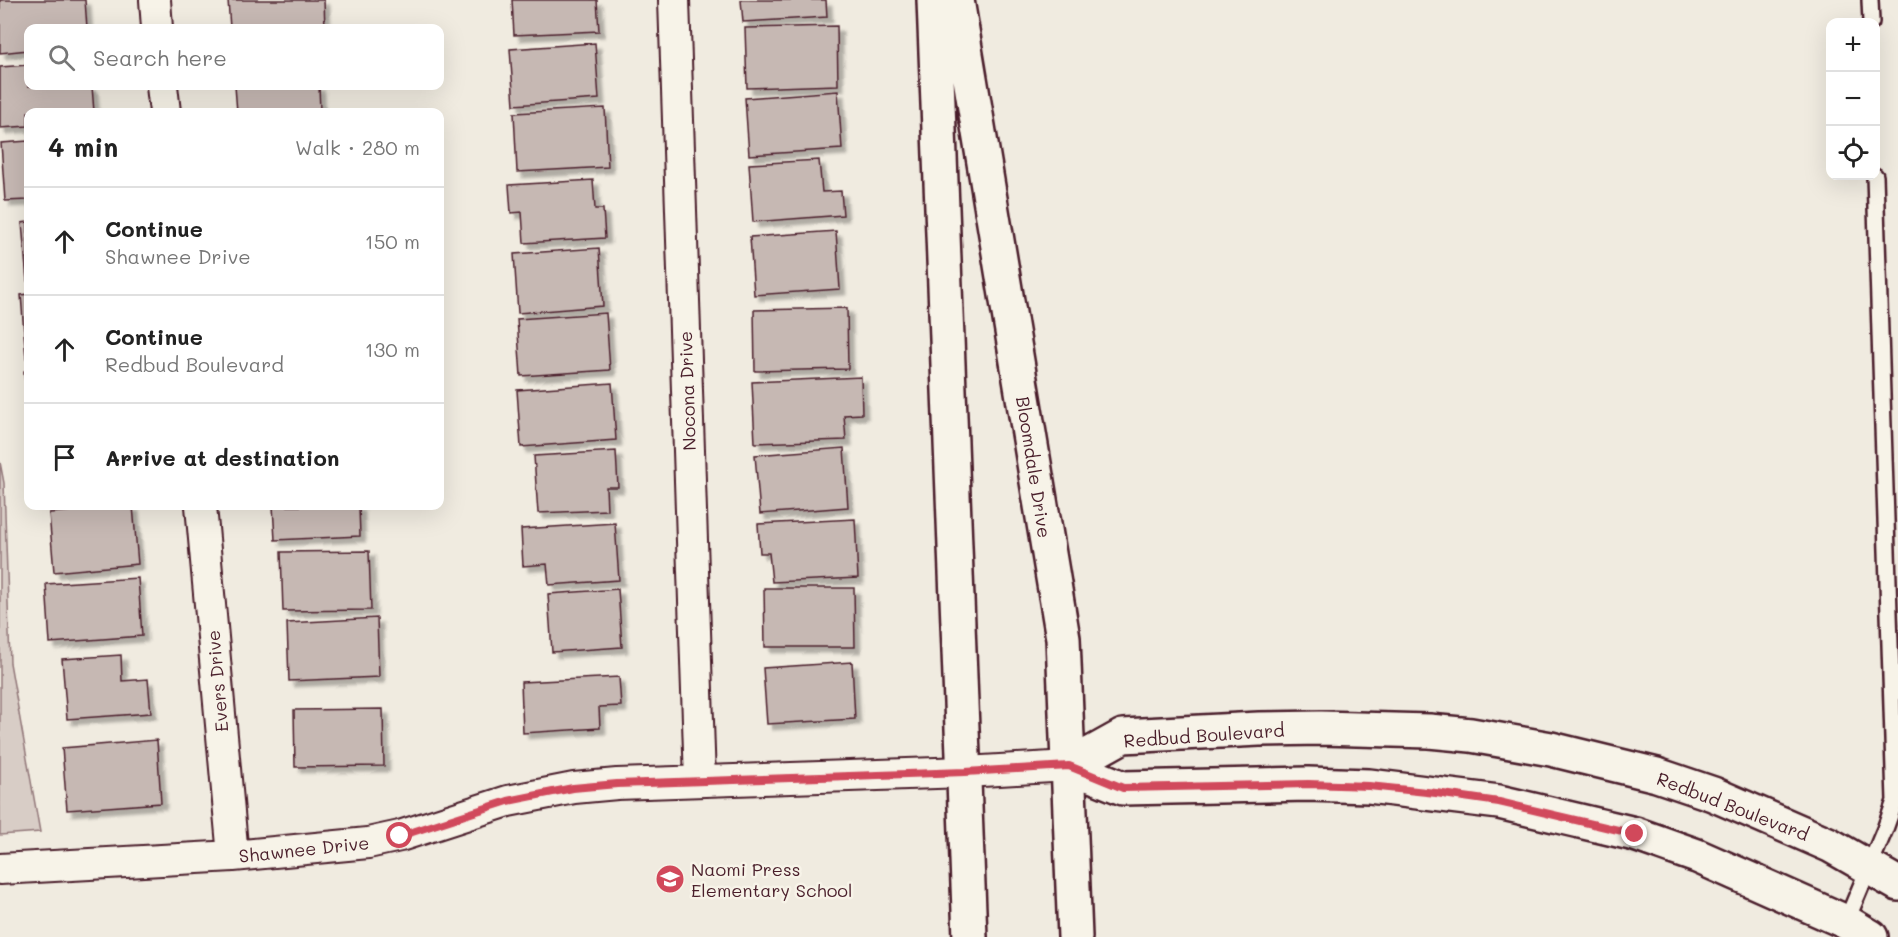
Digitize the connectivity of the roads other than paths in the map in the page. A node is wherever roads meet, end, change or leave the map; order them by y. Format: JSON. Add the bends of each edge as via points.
{"nodes":[{"id":1,"x":155,"y":0,"type":"edge"},
{"id":2,"x":674,"y":0,"type":"edge"},
{"id":3,"x":934,"y":0,"type":"edge"},
{"id":4,"x":957,"y":0,"type":"edge"},
{"id":5,"x":1870,"y":0,"type":"edge"},
{"id":6,"x":1871,"y":18,"type":"edge"},
{"id":7,"x":157,"y":24,"type":"edge"},
{"id":8,"x":162,"y":90,"type":"edge"},
{"id":9,"x":165,"y":108,"type":"edge"},
{"id":10,"x":1875,"y":180,"type":"edge"},
{"id":11,"x":201,"y":510,"type":"edge"},
{"id":12,"x":1894,"y":658,"type":"edge"},
{"id":13,"x":1069,"y":766,"type":"junction"},
{"id":14,"x":965,"y":772,"type":"junction"},
{"id":15,"x":700,"y":781,"type":"junction"},
{"id":16,"x":233,"y":856,"type":"junction"},
{"id":17,"x":1870,"y":866,"type":"junction"},
{"id":18,"x":0,"y":869,"type":"edge"},
{"id":19,"x":1898,"y":884,"type":"edge"},
{"id":20,"x":1858,"y":930,"type":"edge"},
{"id":21,"x":970,"y":937,"type":"edge"},
{"id":22,"x":1075,"y":937,"type":"edge"}],
"edges":[{"from":1,"to":7,"type":"street"},
{"from":2,"to":15,"type":"street","name":"Nocona Drive"},
{"from":3,"to":14,"type":"street"},
{"from":4,"to":13,"type":"street","name":"Bloomdale Drive","via":[[1063,638]]},
{"from":5,"to":6,"type":"lane"},
{"from":8,"to":9,"type":"street"},
{"from":10,"to":12,"type":"lane"},
{"from":11,"to":16,"type":"street","name":"Evers Drive"},
{"from":12,"to":17,"type":"lane","via":[[1895,801]]},
{"from":13,"to":14,"type":"street","name":"Shawnee Drive"},
{"from":13,"to":17,"type":"street","name":"Redbud Boulevard","via":[[1123,736],[1321,728],[1471,735],[1551,749],[1657,775],[1713,794]]},
{"from":13,"to":20,"type":"street","via":[[1123,788],[1369,786],[1499,802],[1635,834],[1697,856]]},
{"from":13,"to":22,"type":"street","name":"Bloomdale Drive"},
{"from":14,"to":15,"type":"street","name":"Shawnee Drive"},
{"from":14,"to":21,"type":"street"},
{"from":15,"to":16,"type":"street","name":"Shawnee Drive","via":[[573,788],[508,801],[368,843]]},
{"from":16,"to":18,"type":"street","name":"Shawnee Drive"},
{"from":17,"to":19,"type":"street","name":"Redbud Boulevard"},
{"from":17,"to":20,"type":"lane"}]}
